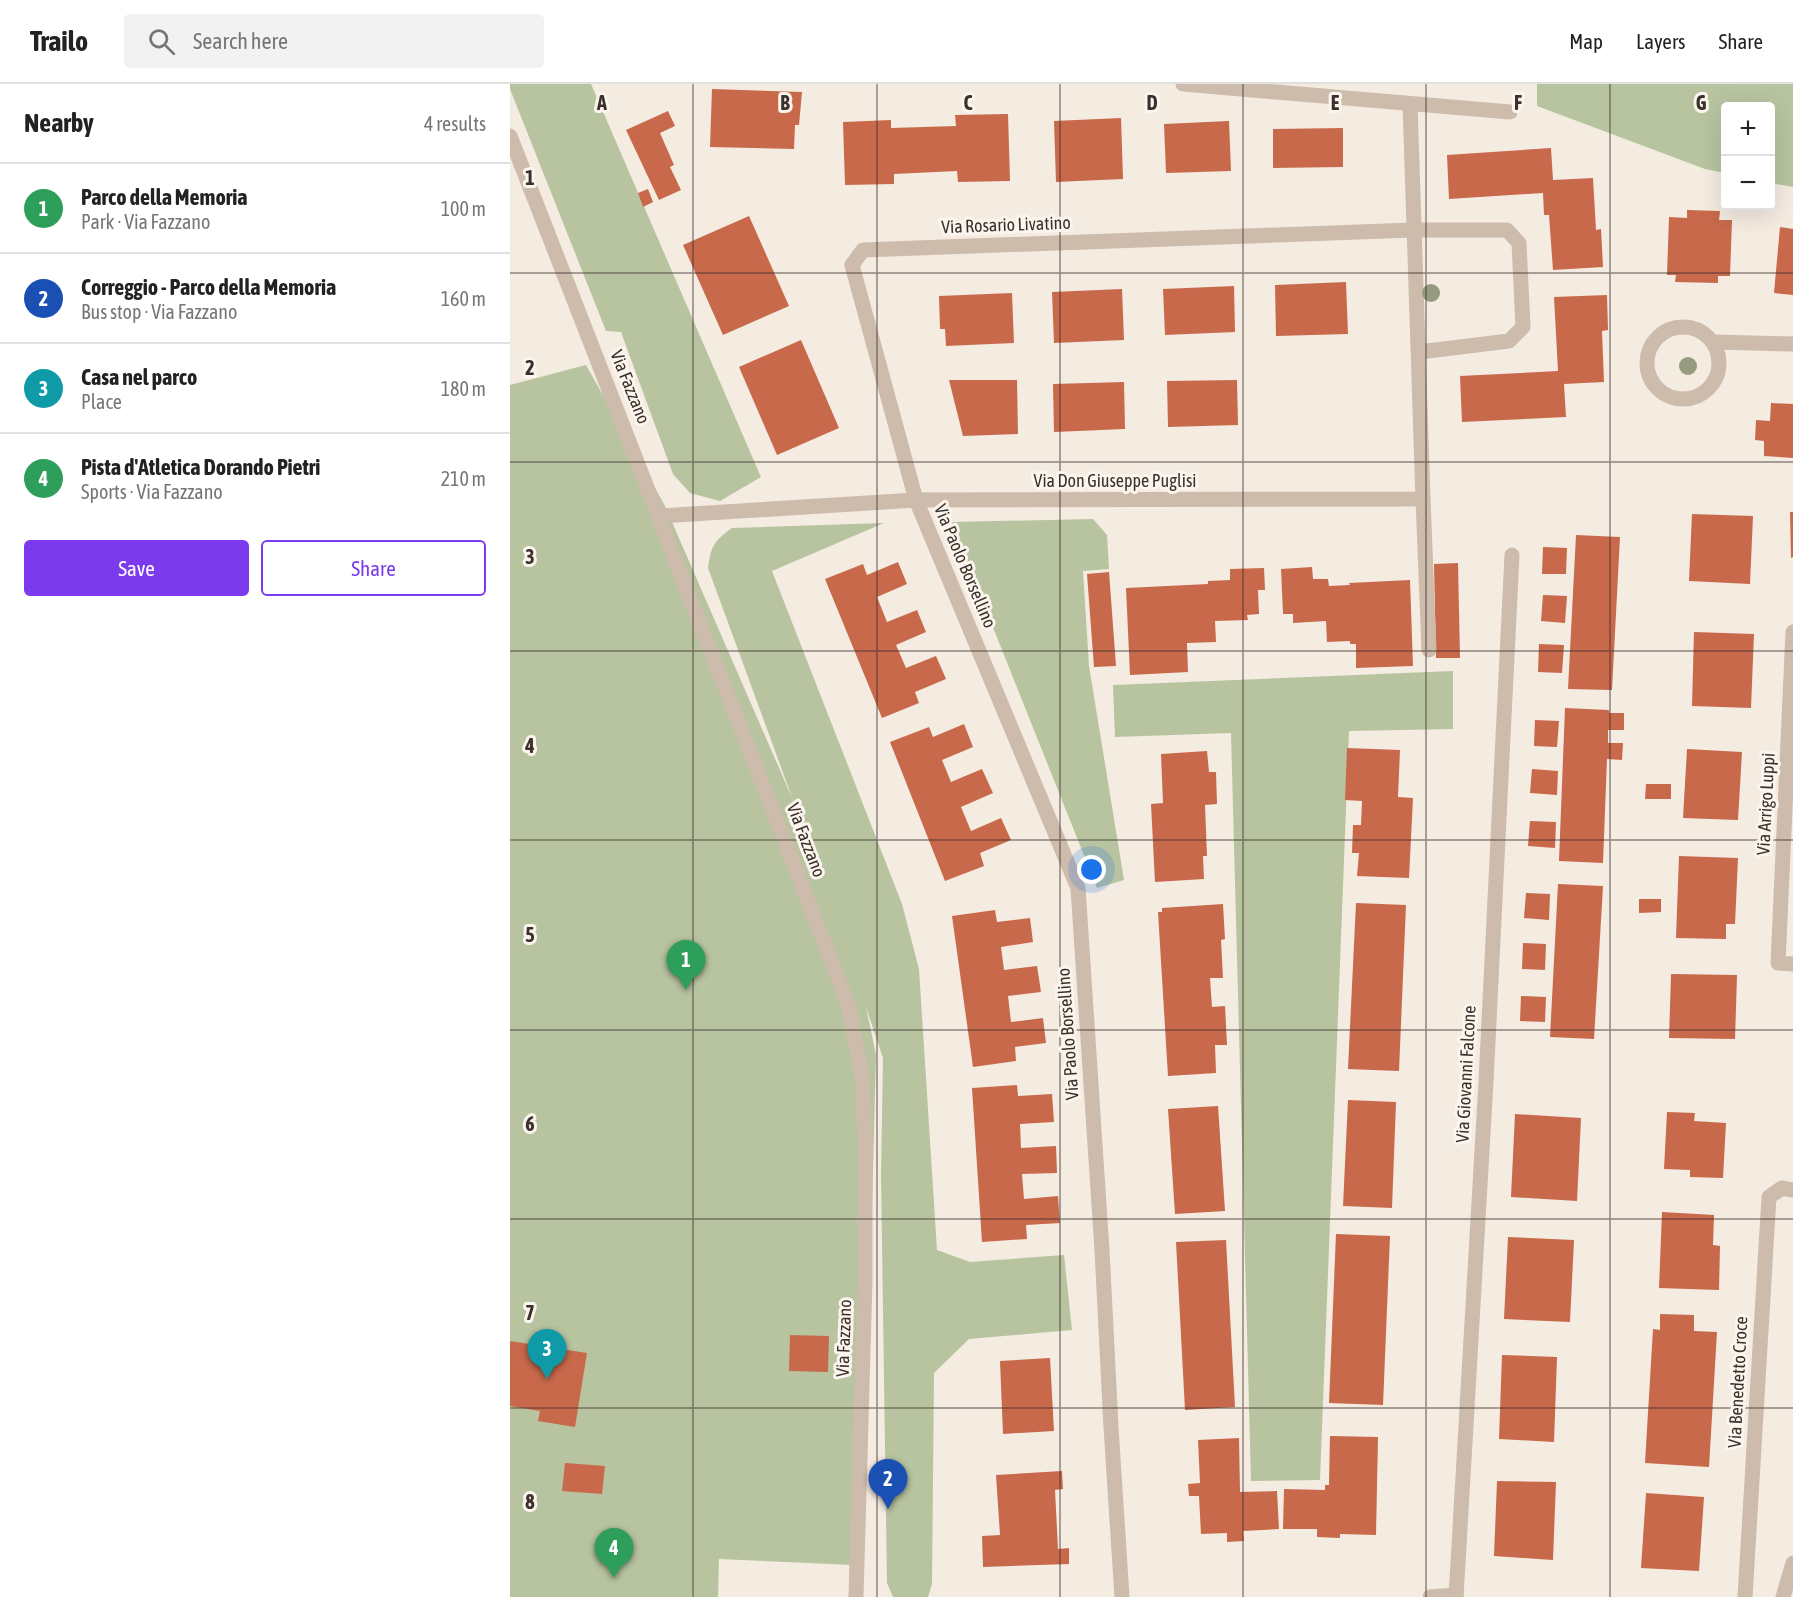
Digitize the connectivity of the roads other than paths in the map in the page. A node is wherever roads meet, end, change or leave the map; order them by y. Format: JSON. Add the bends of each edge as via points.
{"nodes":[{"id":1,"x":1183,"y":84,"type":"edge"},
{"id":2,"x":1410,"y":104,"type":"junction"},
{"id":3,"x":1510,"y":112,"type":"dead end"},
{"id":4,"x":510,"y":136,"type":"edge"},
{"id":5,"x":1413,"y":230,"type":"junction"},
{"id":6,"x":1713,"y":342,"type":"junction"},
{"id":7,"x":1793,"y":344,"type":"edge"},
{"id":8,"x":1419,"y":352,"type":"junction"},
{"id":9,"x":1423,"y":499,"type":"junction"},
{"id":10,"x":916,"y":501,"type":"junction"},
{"id":11,"x":660,"y":516,"type":"junction"},
{"id":12,"x":1512,"y":555,"type":"dead end"},
{"id":13,"x":1793,"y":632,"type":"edge"},
{"id":14,"x":1429,"y":650,"type":"dead end"},
{"id":15,"x":1793,"y":964,"type":"edge"},
{"id":16,"x":1793,"y":1190,"type":"edge"},
{"id":17,"x":1793,"y":1563,"type":"edge"},
{"id":18,"x":1456,"y":1596,"type":"edge"},
{"id":19,"x":856,"y":1597,"type":"edge"},
{"id":20,"x":1122,"y":1597,"type":"edge"},
{"id":21,"x":1430,"y":1597,"type":"edge"},
{"id":22,"x":1745,"y":1597,"type":"edge"},
{"id":23,"x":1783,"y":1597,"type":"edge"}],
"edges":[{"from":1,"to":2,"type":"street"},
{"from":2,"to":3,"type":"street"},
{"from":2,"to":5,"type":"street"},
{"from":4,"to":11,"type":"street","name":"Via Fazzano"},
{"from":5,"to":8,"type":"street"},
{"from":5,"to":8,"type":"street","via":[[1507,230],[1519,243],[1523,327],[1509,340]]},
{"from":5,"to":10,"type":"street","name":"Via Rosario Livatino","via":[[863,250],[852,265]]},
{"from":6,"to":6,"type":"street","via":[[1704,334],[1683,327],[1661,334],[1648,353],[1649,375],[1654,385],[1675,399],[1693,398],[1710,388],[1719,365]]},
{"from":6,"to":7,"type":"street"},
{"from":8,"to":9,"type":"street"},
{"from":9,"to":10,"type":"street","name":"Via Don Giuseppe Puglisi"},
{"from":9,"to":14,"type":"street"},
{"from":10,"to":11,"type":"street","name":"Via Don Giuseppe Puglisi"},
{"from":10,"to":20,"type":"street","name":"Via Paolo Borsellino","via":[[1078,888]]},
{"from":11,"to":19,"type":"street","name":"Via Fazzano","via":[[849,1008],[862,1076],[865,1281]]},
{"from":12,"to":18,"type":"street","name":"Via Giovanni Falcone"},
{"from":13,"to":15,"type":"street","name":"Via Arrigo Luppi","via":[[1778,963]]},
{"from":16,"to":22,"type":"street","name":"Via Benedetto Croce","via":[[1782,1188],[1769,1197]]},
{"from":17,"to":23,"type":"street"},
{"from":18,"to":21,"type":"street","name":"Via Giovanni Falcone"}]}
